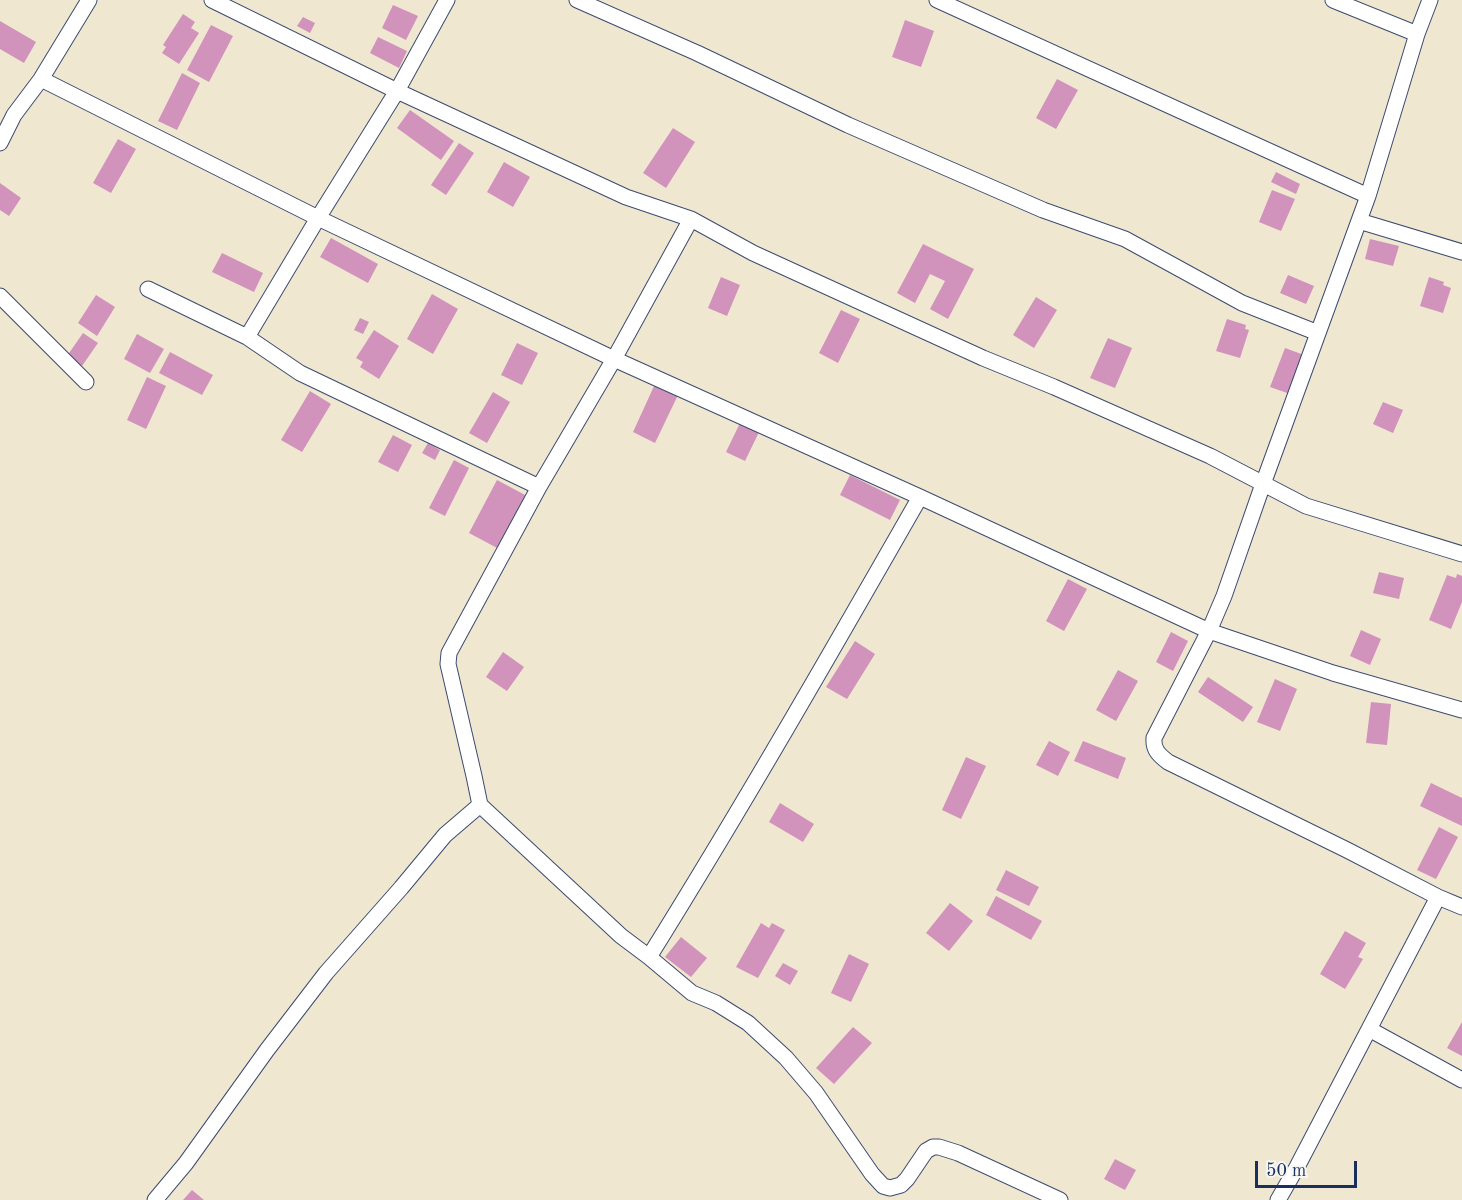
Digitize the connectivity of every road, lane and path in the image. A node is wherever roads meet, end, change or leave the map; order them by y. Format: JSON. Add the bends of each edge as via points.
{"nodes":[{"id":1,"x":89,"y":0,"type":"edge"},
{"id":2,"x":212,"y":0,"type":"edge"},
{"id":3,"x":447,"y":0,"type":"edge"},
{"id":4,"x":577,"y":0,"type":"edge"},
{"id":5,"x":937,"y":0,"type":"edge"},
{"id":6,"x":1333,"y":0,"type":"edge"},
{"id":7,"x":1430,"y":0,"type":"edge"},
{"id":8,"x":1417,"y":34,"type":"junction"},
{"id":9,"x":41,"y":79,"type":"junction"},
{"id":10,"x":397,"y":91,"type":"junction"},
{"id":11,"x":0,"y":143,"type":"edge"},
{"id":12,"x":1368,"y":196,"type":"junction"},
{"id":13,"x":318,"y":218,"type":"junction"},
{"id":14,"x":691,"y":219,"type":"junction"},
{"id":15,"x":1359,"y":221,"type":"junction"},
{"id":16,"x":1462,"y":252,"type":"edge"},
{"id":17,"x":148,"y":289,"type":"dead end"},
{"id":18,"x":1,"y":300,"type":"edge"},
{"id":19,"x":1318,"y":333,"type":"junction"},
{"id":20,"x":246,"y":337,"type":"junction"},
{"id":21,"x":614,"y":359,"type":"junction"},
{"id":22,"x":86,"y":382,"type":"dead end"},
{"id":23,"x":1263,"y":484,"type":"junction"},
{"id":24,"x":539,"y":487,"type":"junction"},
{"id":25,"x":920,"y":497,"type":"junction"},
{"id":26,"x":1462,"y":554,"type":"edge"},
{"id":27,"x":1209,"y":631,"type":"junction"},
{"id":28,"x":1462,"y":710,"type":"edge"},
{"id":29,"x":480,"y":805,"type":"junction"},
{"id":30,"x":1438,"y":897,"type":"junction"},
{"id":31,"x":1462,"y":907,"type":"edge"},
{"id":32,"x":649,"y":957,"type":"junction"},
{"id":33,"x":1369,"y":1029,"type":"junction"},
{"id":34,"x":1462,"y":1080,"type":"edge"},
{"id":35,"x":155,"y":1200,"type":"edge"},
{"id":36,"x":1060,"y":1200,"type":"edge"},
{"id":37,"x":1278,"y":1200,"type":"edge"}],
"edges":[{"from":1,"to":9,"type":"street"},
{"from":2,"to":10,"type":"street"},
{"from":3,"to":10,"type":"street"},
{"from":4,"to":19,"type":"street","via":[[848,125],[1043,210],[1125,240],[1242,303]]},
{"from":5,"to":12,"type":"street"},
{"from":6,"to":8,"type":"street"},
{"from":7,"to":8,"type":"street"},
{"from":8,"to":12,"type":"street"},
{"from":9,"to":11,"type":"street"},
{"from":9,"to":13,"type":"street"},
{"from":10,"to":13,"type":"street"},
{"from":10,"to":14,"type":"street","via":[[626,197]]},
{"from":12,"to":15,"type":"street"},
{"from":13,"to":20,"type":"street"},
{"from":13,"to":21,"type":"street"},
{"from":14,"to":21,"type":"street"},
{"from":14,"to":23,"type":"street","via":[[753,253],[1210,456]]},
{"from":15,"to":16,"type":"street"},
{"from":15,"to":19,"type":"street"},
{"from":17,"to":20,"type":"street"},
{"from":18,"to":22,"type":"street"},
{"from":19,"to":23,"type":"street"},
{"from":20,"to":24,"type":"street","via":[[300,373]]},
{"from":21,"to":24,"type":"street"},
{"from":21,"to":25,"type":"street"},
{"from":23,"to":26,"type":"street","via":[[1306,506]]},
{"from":23,"to":27,"type":"street"},
{"from":24,"to":29,"type":"street","via":[[449,653],[448,664]]},
{"from":25,"to":27,"type":"street"},
{"from":25,"to":32,"type":"street"},
{"from":27,"to":28,"type":"street","via":[[1333,673]]},
{"from":27,"to":30,"type":"street","via":[[1154,738],[1157,753]]},
{"from":29,"to":32,"type":"street","via":[[621,936]]},
{"from":29,"to":35,"type":"street","via":[[445,835],[326,973]]},
{"from":30,"to":31,"type":"street"},
{"from":30,"to":33,"type":"street"},
{"from":32,"to":36,"type":"street","via":[[692,993],[748,1023],[786,1058],[883,1186],[902,1185],[926,1151],[939,1147]]},
{"from":33,"to":34,"type":"street"},
{"from":33,"to":37,"type":"street"}]}
